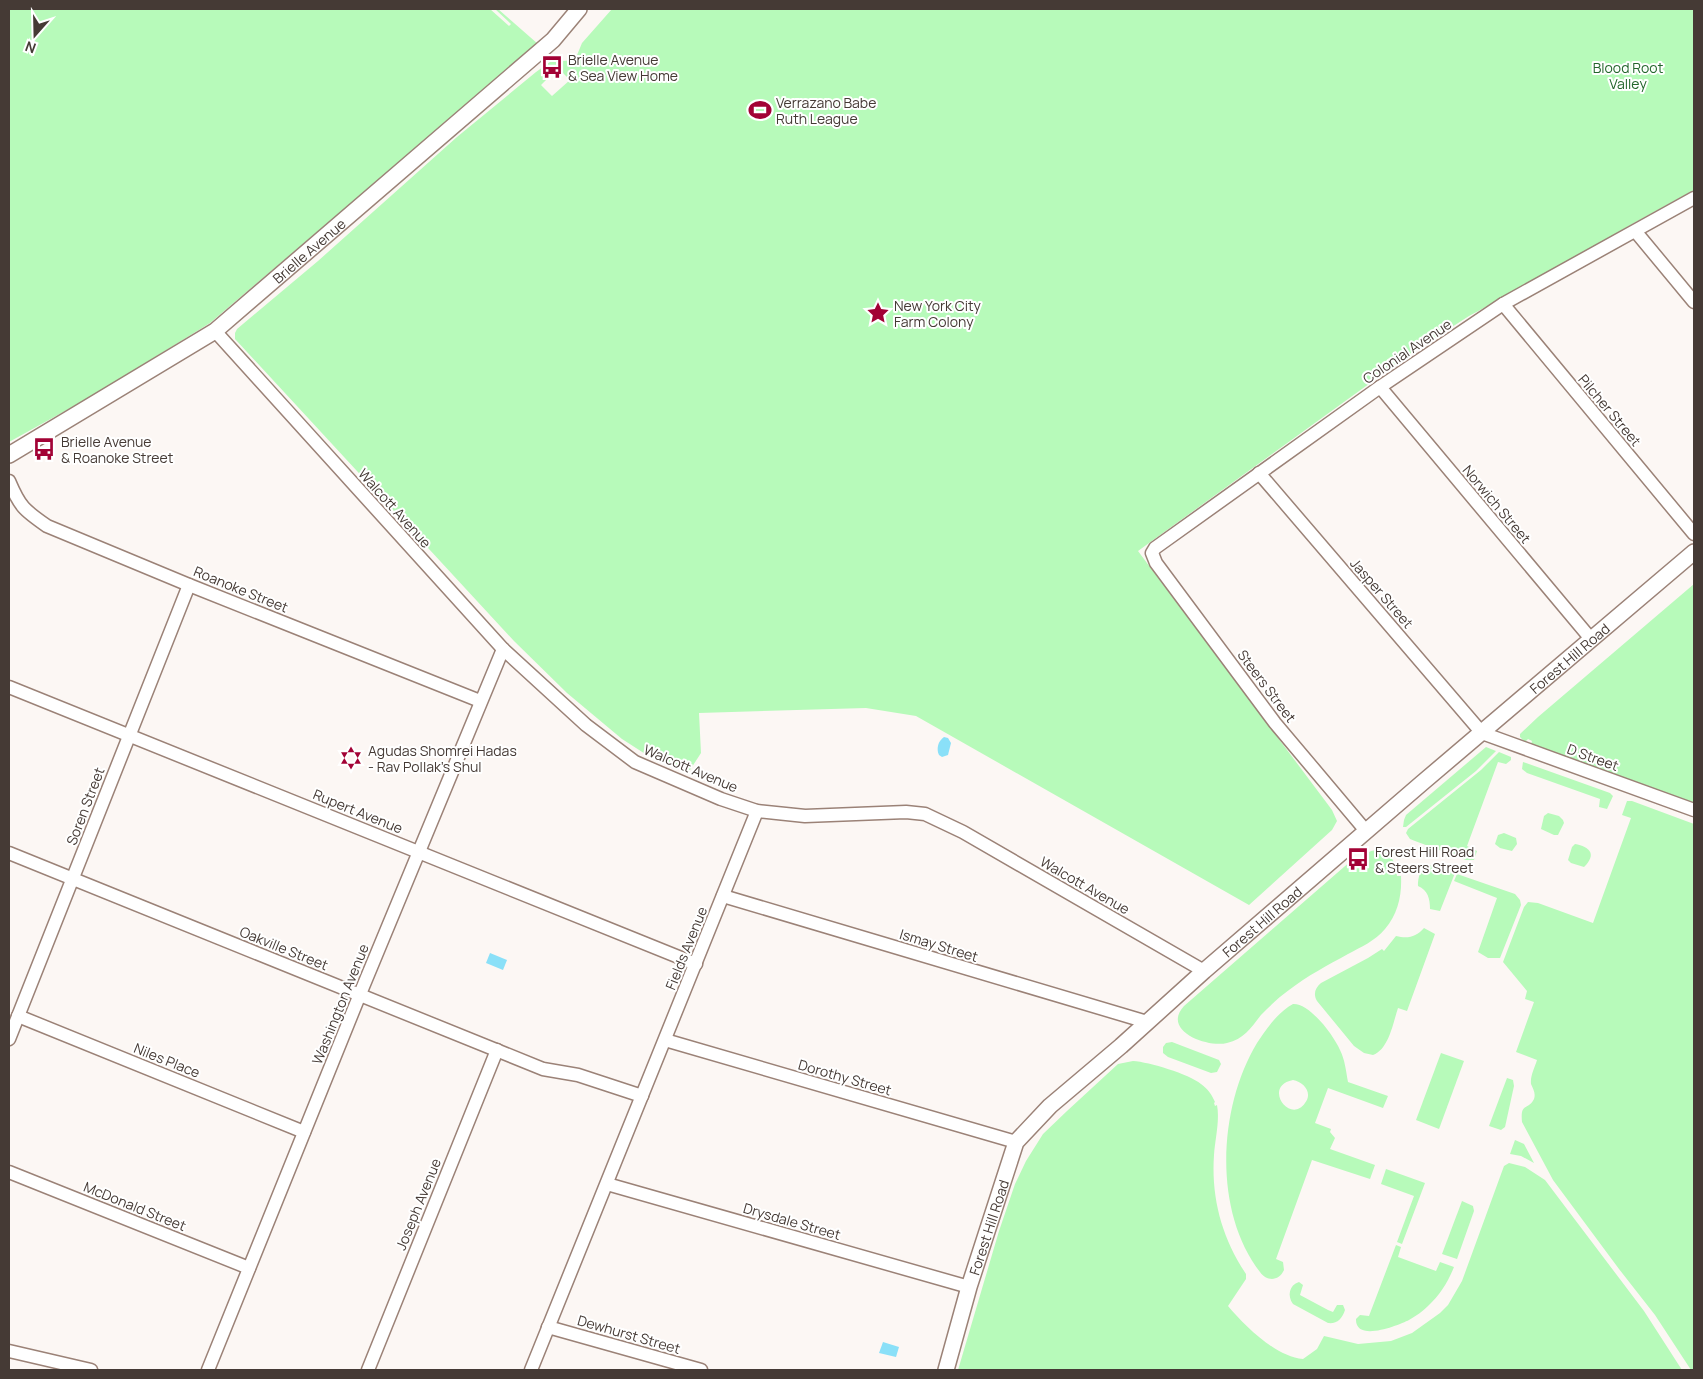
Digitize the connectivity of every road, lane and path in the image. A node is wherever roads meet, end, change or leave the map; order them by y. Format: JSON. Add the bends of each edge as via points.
{"nodes":[{"id":1,"x":580,"y":9,"type":"edge"},
{"id":2,"x":1694,"y":198,"type":"edge"},
{"id":3,"x":1636,"y":232,"type":"junction"},
{"id":4,"x":1694,"y":302,"type":"edge"},
{"id":5,"x":1503,"y":304,"type":"junction"},
{"id":6,"x":215,"y":332,"type":"junction"},
{"id":7,"x":1380,"y":387,"type":"junction"},
{"id":8,"x":9,"y":456,"type":"edge"},
{"id":9,"x":1259,"y":473,"type":"junction"},
{"id":10,"x":9,"y":481,"type":"edge"},
{"id":11,"x":1694,"y":534,"type":"edge"},
{"id":12,"x":1694,"y":552,"type":"edge"},
{"id":13,"x":1152,"y":553,"type":"joint"},
{"id":14,"x":189,"y":585,"type":"junction"},
{"id":15,"x":1591,"y":639,"type":"junction"},
{"id":16,"x":503,"y":650,"type":"junction"},
{"id":17,"x":9,"y":687,"type":"edge"},
{"id":18,"x":480,"y":701,"type":"junction"},
{"id":19,"x":1482,"y":732,"type":"junction"},
{"id":20,"x":130,"y":736,"type":"junction"},
{"id":21,"x":1694,"y":810,"type":"edge"},
{"id":22,"x":757,"y":811,"type":"junction"},
{"id":23,"x":1366,"y":831,"type":"junction"},
{"id":24,"x":418,"y":852,"type":"junction"},
{"id":25,"x":9,"y":853,"type":"edge"},
{"id":26,"x":73,"y":879,"type":"junction"},
{"id":27,"x":723,"y":896,"type":"junction"},
{"id":28,"x":696,"y":964,"type":"junction"},
{"id":29,"x":1204,"y":971,"type":"junction"},
{"id":30,"x":360,"y":994,"type":"junction"},
{"id":31,"x":18,"y":1016,"type":"junction"},
{"id":32,"x":1147,"y":1022,"type":"junction"},
{"id":33,"x":9,"y":1039,"type":"edge"},
{"id":34,"x":665,"y":1040,"type":"junction"},
{"id":35,"x":497,"y":1050,"type":"junction"},
{"id":36,"x":642,"y":1096,"type":"junction"},
{"id":37,"x":304,"y":1132,"type":"junction"},
{"id":38,"x":1016,"y":1142,"type":"junction"},
{"id":39,"x":9,"y":1172,"type":"edge"},
{"id":40,"x":606,"y":1184,"type":"junction"},
{"id":41,"x":249,"y":1268,"type":"junction"},
{"id":42,"x":969,"y":1287,"type":"junction"},
{"id":43,"x":548,"y":1327,"type":"junction"},
{"id":44,"x":9,"y":1351,"type":"edge"},
{"id":45,"x":91,"y":1370,"type":"edge"},
{"id":46,"x":208,"y":1370,"type":"edge"},
{"id":47,"x":368,"y":1370,"type":"edge"},
{"id":48,"x":531,"y":1370,"type":"edge"},
{"id":49,"x":701,"y":1370,"type":"edge"},
{"id":50,"x":946,"y":1370,"type":"edge"}],
"edges":[{"from":1,"to":6,"type":"street","name":"Brielle Avenue","via":[[553,40]]},
{"from":2,"to":3,"type":"street","name":"Colonial Avenue"},
{"from":3,"to":4,"type":"street"},
{"from":3,"to":5,"type":"street","name":"Colonial Avenue"},
{"from":5,"to":7,"type":"street","name":"Colonial Avenue"},
{"from":5,"to":11,"type":"street","name":"Pilcher Street"},
{"from":6,"to":8,"type":"street","name":"Brielle Avenue"},
{"from":6,"to":16,"type":"street","name":"Walcott Avenue"},
{"from":7,"to":9,"type":"street","name":"Colonial Avenue"},
{"from":7,"to":15,"type":"street","name":"Norwich Street"},
{"from":9,"to":13,"type":"street","name":"Colonial Avenue","via":[[1158,544]]},
{"from":9,"to":19,"type":"street","name":"Jasper Street"},
{"from":10,"to":14,"type":"street","name":"Roanoke Street","via":[[19,504],[47,526]]},
{"from":12,"to":15,"type":"street","name":"Forest Hill Road"},
{"from":13,"to":23,"type":"street","name":"Steers Street","via":[[1156,563],[1275,723]]},
{"from":14,"to":18,"type":"street","name":"Roanoke Street"},
{"from":14,"to":20,"type":"street","name":"Soren Street"},
{"from":15,"to":19,"type":"street","name":"Forest Hill Road"},
{"from":16,"to":18,"type":"street","name":"Washington Avenue"},
{"from":16,"to":22,"type":"street","name":"Walcott Avenue","via":[[586,725],[635,762]]},
{"from":17,"to":20,"type":"street","name":"Rupert Avenue"},
{"from":18,"to":24,"type":"street","name":"Washington Avenue"},
{"from":19,"to":21,"type":"street","name":"D Street"},
{"from":19,"to":23,"type":"street","name":"Forest Hill Road"},
{"from":20,"to":24,"type":"street","name":"Rupert Avenue"},
{"from":20,"to":26,"type":"street","name":"Soren Street"},
{"from":22,"to":27,"type":"street","name":"Fields Avenue"},
{"from":22,"to":29,"type":"street","name":"Walcott Avenue","via":[[805,816],[886,812],[925,814],[963,832]]},
{"from":23,"to":29,"type":"street","name":"Forest Hill Road"},
{"from":24,"to":28,"type":"street","name":"Rupert Avenue"},
{"from":24,"to":30,"type":"street","name":"Washington Avenue"},
{"from":25,"to":26,"type":"street","name":"Oakville Street"},
{"from":26,"to":30,"type":"street","name":"Oakville Street"},
{"from":26,"to":31,"type":"street","name":"Soren Street"},
{"from":27,"to":28,"type":"street","name":"Fields Avenue"},
{"from":27,"to":32,"type":"street","name":"Ismay Street"},
{"from":28,"to":34,"type":"street","name":"Fields Avenue"},
{"from":29,"to":32,"type":"street","name":"Forest Hill Road"},
{"from":30,"to":35,"type":"street","name":"Oakville Street"},
{"from":30,"to":37,"type":"street","name":"Washington Avenue"},
{"from":31,"to":33,"type":"street","name":"Soren Street"},
{"from":31,"to":37,"type":"street","name":"Niles Place"},
{"from":32,"to":38,"type":"street","name":"Forest Hill Road","via":[[1050,1106]]},
{"from":34,"to":36,"type":"street","name":"Fields Avenue"},
{"from":34,"to":38,"type":"street","name":"Dorothy Street"},
{"from":35,"to":36,"type":"street","name":"Oakville Street","via":[[543,1069],[578,1075]]},
{"from":35,"to":47,"type":"street","name":"Joseph Avenue"},
{"from":36,"to":40,"type":"street","name":"Fields Avenue"},
{"from":37,"to":41,"type":"street","name":"Washington Avenue"},
{"from":38,"to":42,"type":"street","name":"Forest Hill Road"},
{"from":39,"to":41,"type":"street","name":"McDonald Street"},
{"from":40,"to":42,"type":"street","name":"Drysdale Street"},
{"from":40,"to":43,"type":"street","name":"Fields Avenue"},
{"from":41,"to":46,"type":"street","name":"Washington Avenue"},
{"from":42,"to":50,"type":"street","name":"Forest Hill Road"},
{"from":43,"to":48,"type":"street","name":"Fields Avenue"},
{"from":43,"to":49,"type":"street","name":"Dewhurst Street"},
{"from":44,"to":45,"type":"street"}]}
